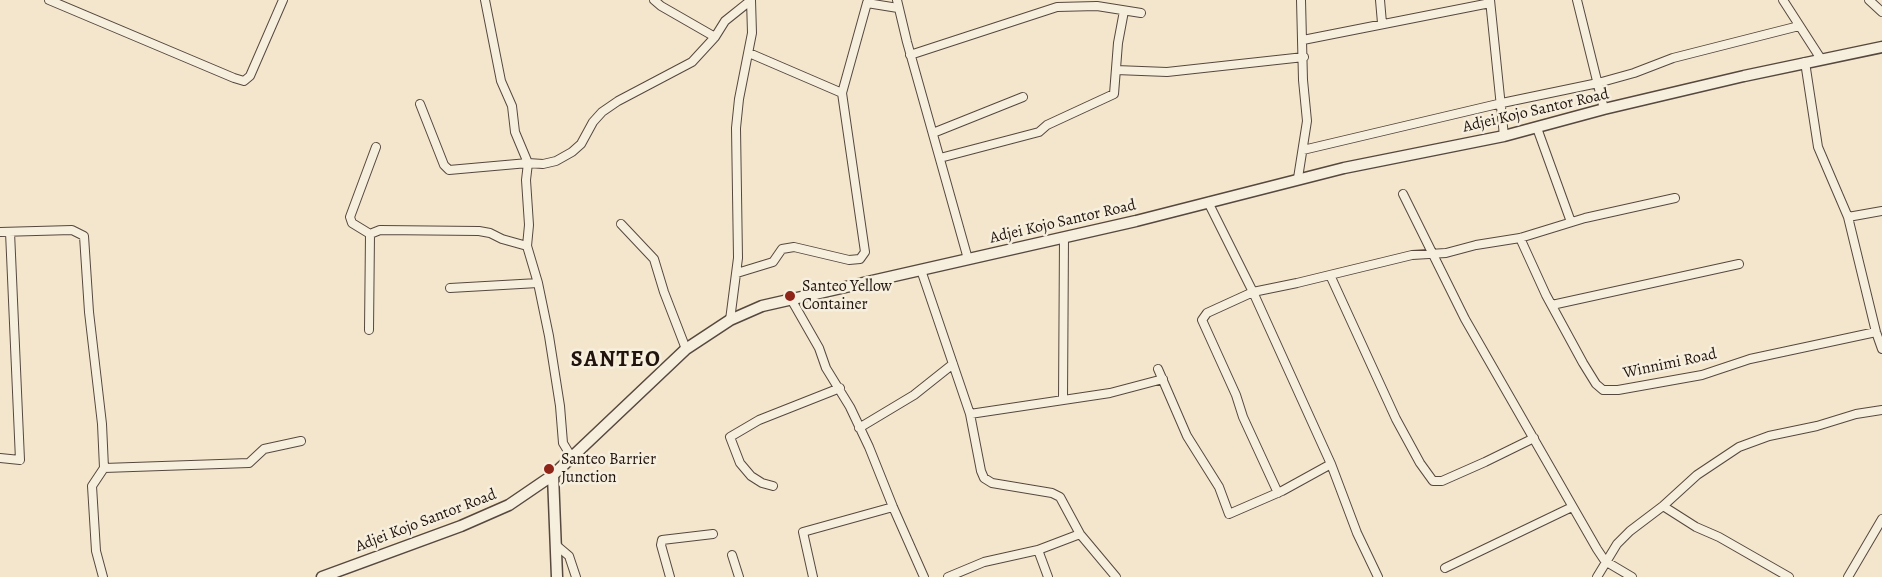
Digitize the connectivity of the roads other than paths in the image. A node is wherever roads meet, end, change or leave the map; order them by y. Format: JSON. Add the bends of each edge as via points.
{"nodes":[{"id":1,"x":49,"y":0,"type":"edge"},
{"id":2,"x":283,"y":0,"type":"edge"},
{"id":3,"x":485,"y":0,"type":"edge"},
{"id":4,"x":654,"y":0,"type":"edge"},
{"id":5,"x":1301,"y":0,"type":"edge"},
{"id":6,"x":1380,"y":0,"type":"edge"},
{"id":7,"x":1578,"y":0,"type":"edge"},
{"id":8,"x":1783,"y":0,"type":"edge"},
{"id":9,"x":1869,"y":0,"type":"edge"},
{"id":10,"x":751,"y":1,"type":"edge"},
{"id":11,"x":1490,"y":1,"type":"edge"},
{"id":12,"x":863,"y":2,"type":"edge"},
{"id":13,"x":897,"y":4,"type":"edge"},
{"id":14,"x":1124,"y":10,"type":"junction"},
{"id":15,"x":1882,"y":12,"type":"edge"},
{"id":16,"x":1142,"y":13,"type":"dead end"},
{"id":17,"x":1382,"y":23,"type":"junction"},
{"id":18,"x":1799,"y":26,"type":"junction"},
{"id":19,"x":715,"y":37,"type":"junction"},
{"id":20,"x":1303,"y":40,"type":"junction"},
{"id":21,"x":1882,"y":47,"type":"edge"},
{"id":22,"x":749,"y":53,"type":"junction"},
{"id":23,"x":910,"y":55,"type":"junction"},
{"id":24,"x":1304,"y":57,"type":"junction"},
{"id":25,"x":1821,"y":59,"type":"junction"},
{"id":26,"x":1805,"y":62,"type":"junction"},
{"id":27,"x":1116,"y":70,"type":"junction"},
{"id":28,"x":1598,"y":83,"type":"junction"},
{"id":29,"x":842,"y":93,"type":"junction"},
{"id":30,"x":1023,"y":97,"type":"dead end"},
{"id":31,"x":1502,"y":103,"type":"junction"},
{"id":32,"x":420,"y":104,"type":"dead end"},
{"id":33,"x":1604,"y":110,"type":"junction"},
{"id":34,"x":1537,"y":128,"type":"junction"},
{"id":35,"x":933,"y":133,"type":"junction"},
{"id":36,"x":1504,"y":136,"type":"junction"},
{"id":37,"x":376,"y":147,"type":"dead end"},
{"id":38,"x":1303,"y":150,"type":"junction"},
{"id":39,"x":940,"y":158,"type":"junction"},
{"id":40,"x":528,"y":163,"type":"junction"},
{"id":41,"x":1298,"y":178,"type":"junction"},
{"id":42,"x":1403,"y":194,"type":"dead end"},
{"id":43,"x":1675,"y":198,"type":"dead end"},
{"id":44,"x":1208,"y":202,"type":"junction"},
{"id":45,"x":1882,"y":211,"type":"edge"},
{"id":46,"x":1848,"y":217,"type":"junction"},
{"id":47,"x":1571,"y":222,"type":"junction"},
{"id":48,"x":621,"y":224,"type":"dead end"},
{"id":49,"x":0,"y":232,"type":"edge"},
{"id":50,"x":10,"y":232,"type":"junction"},
{"id":51,"x":370,"y":234,"type":"junction"},
{"id":52,"x":1064,"y":237,"type":"junction"},
{"id":53,"x":1520,"y":238,"type":"junction"},
{"id":54,"x":526,"y":246,"type":"junction"},
{"id":55,"x":1432,"y":254,"type":"junction"},
{"id":56,"x":968,"y":259,"type":"junction"},
{"id":57,"x":1739,"y":264,"type":"dead end"},
{"id":58,"x":921,"y":270,"type":"junction"},
{"id":59,"x":737,"y":273,"type":"junction"},
{"id":60,"x":1329,"y":275,"type":"junction"},
{"id":61,"x":538,"y":283,"type":"junction"},
{"id":62,"x":450,"y":288,"type":"dead end"},
{"id":63,"x":1253,"y":292,"type":"junction"},
{"id":64,"x":791,"y":299,"type":"junction"},
{"id":65,"x":1552,"y":305,"type":"junction"},
{"id":66,"x":730,"y":320,"type":"junction"},
{"id":67,"x":369,"y":330,"type":"dead end"},
{"id":68,"x":1876,"y":332,"type":"junction"},
{"id":69,"x":1881,"y":344,"type":"edge"},
{"id":70,"x":686,"y":349,"type":"junction"},
{"id":71,"x":952,"y":364,"type":"junction"},
{"id":72,"x":1158,"y":369,"type":"dead end"},
{"id":73,"x":1164,"y":379,"type":"junction"},
{"id":74,"x":840,"y":388,"type":"junction"},
{"id":75,"x":1063,"y":400,"type":"junction"},
{"id":76,"x":1882,"y":410,"type":"edge"},
{"id":77,"x":970,"y":414,"type":"junction"},
{"id":78,"x":859,"y":428,"type":"junction"},
{"id":79,"x":1534,"y":438,"type":"junction"},
{"id":80,"x":302,"y":441,"type":"dead end"},
{"id":81,"x":0,"y":458,"type":"edge"},
{"id":82,"x":572,"y":458,"type":"junction"},
{"id":83,"x":1331,"y":464,"type":"junction"},
{"id":84,"x":104,"y":468,"type":"junction"},
{"id":85,"x":553,"y":475,"type":"junction"},
{"id":86,"x":773,"y":486,"type":"dead end"},
{"id":87,"x":1278,"y":493,"type":"junction"},
{"id":88,"x":1663,"y":506,"type":"junction"},
{"id":89,"x":892,"y":507,"type":"junction"},
{"id":90,"x":1572,"y":507,"type":"junction"},
{"id":91,"x":1882,"y":519,"type":"edge"},
{"id":92,"x":713,"y":534,"type":"dead end"},
{"id":93,"x":1080,"y":534,"type":"junction"},
{"id":94,"x":556,"y":545,"type":"junction"},
{"id":95,"x":1038,"y":550,"type":"junction"},
{"id":96,"x":732,"y":555,"type":"dead end"},
{"id":97,"x":1605,"y":561,"type":"junction"},
{"id":98,"x":1445,"y":568,"type":"dead end"},
{"id":99,"x":103,"y":577,"type":"edge"},
{"id":100,"x":322,"y":577,"type":"edge"},
{"id":101,"x":557,"y":577,"type":"edge"},
{"id":102,"x":576,"y":577,"type":"edge"},
{"id":103,"x":670,"y":577,"type":"edge"},
{"id":104,"x":739,"y":577,"type":"edge"},
{"id":105,"x":813,"y":577,"type":"edge"},
{"id":106,"x":924,"y":577,"type":"edge"},
{"id":107,"x":948,"y":577,"type":"edge"},
{"id":108,"x":1048,"y":577,"type":"edge"},
{"id":109,"x":1116,"y":577,"type":"edge"},
{"id":110,"x":1378,"y":577,"type":"edge"},
{"id":111,"x":1597,"y":577,"type":"edge"},
{"id":112,"x":1632,"y":577,"type":"edge"},
{"id":113,"x":1789,"y":577,"type":"edge"},
{"id":114,"x":1848,"y":577,"type":"edge"}],
"edges":[{"from":1,"to":2,"type":"street","via":[[244,81],[250,76]]},
{"from":3,"to":40,"type":"street","via":[[501,81]]},
{"from":4,"to":19,"type":"street"},
{"from":5,"to":20,"type":"street"},
{"from":6,"to":17,"type":"street"},
{"from":7,"to":28,"type":"street"},
{"from":8,"to":18,"type":"street"},
{"from":9,"to":15,"type":"street"},
{"from":10,"to":19,"type":"street","via":[[725,21]]},
{"from":10,"to":22,"type":"street"},
{"from":11,"to":17,"type":"street"},
{"from":11,"to":31,"type":"street"},
{"from":12,"to":13,"type":"street"},
{"from":12,"to":29,"type":"street"},
{"from":13,"to":23,"type":"street"},
{"from":14,"to":16,"type":"street"},
{"from":14,"to":23,"type":"street","via":[[1057,7]]},
{"from":14,"to":27,"type":"street"},
{"from":17,"to":20,"type":"street"},
{"from":18,"to":25,"type":"street"},
{"from":18,"to":28,"type":"street","via":[[1673,58]]},
{"from":19,"to":40,"type":"street","via":[[692,62],[602,112],[572,152],[556,161]]},
{"from":20,"to":24,"type":"street"},
{"from":21,"to":25,"type":"street","name":"Adjei Kojo Santor Road"},
{"from":22,"to":29,"type":"street"},
{"from":22,"to":59,"type":"street","via":[[736,128]]},
{"from":23,"to":35,"type":"street"},
{"from":24,"to":27,"type":"street","via":[[1167,72]]},
{"from":24,"to":38,"type":"street","via":[[1307,121]]},
{"from":25,"to":26,"type":"street","name":"Adjei Kojo Santor Road"},
{"from":26,"to":33,"type":"street","name":"Adjei Kojo Santor Road"},
{"from":26,"to":46,"type":"street","via":[[1818,147]]},
{"from":27,"to":39,"type":"street","via":[[1114,94],[1047,125],[1040,132]]},
{"from":28,"to":31,"type":"street"},
{"from":28,"to":33,"type":"street"},
{"from":29,"to":59,"type":"street","via":[[865,252],[860,259],[849,260],[782,249],[773,262]]},
{"from":30,"to":35,"type":"street"},
{"from":31,"to":36,"type":"street"},
{"from":31,"to":38,"type":"street"},
{"from":32,"to":40,"type":"street","via":[[449,170]]},
{"from":33,"to":34,"type":"street","name":"Adjei Kojo Santor Road"},
{"from":34,"to":36,"type":"street","name":"Adjei Kojo Santor Road"},
{"from":34,"to":47,"type":"street"},
{"from":35,"to":39,"type":"street"},
{"from":36,"to":41,"type":"street","name":"Adjei Kojo Santor Road"},
{"from":37,"to":51,"type":"street","via":[[350,217],[352,223]]},
{"from":38,"to":41,"type":"street"},
{"from":39,"to":56,"type":"street"},
{"from":40,"to":54,"type":"street"},
{"from":41,"to":44,"type":"street","name":"Adjei Kojo Santor Road"},
{"from":42,"to":55,"type":"street"},
{"from":43,"to":47,"type":"street"},
{"from":44,"to":52,"type":"street","name":"Adjei Kojo Santor Road"},
{"from":44,"to":63,"type":"street"},
{"from":45,"to":46,"type":"street"},
{"from":46,"to":68,"type":"street"},
{"from":47,"to":53,"type":"street"},
{"from":48,"to":70,"type":"street","via":[[654,259]]},
{"from":49,"to":50,"type":"street"},
{"from":50,"to":81,"type":"street","via":[[20,459]]},
{"from":50,"to":84,"type":"street","via":[[72,230],[84,236]]},
{"from":51,"to":54,"type":"street","via":[[380,230],[479,231]]},
{"from":51,"to":67,"type":"street"},
{"from":52,"to":56,"type":"street","name":"Adjei Kojo Santor Road"},
{"from":52,"to":75,"type":"street"},
{"from":53,"to":55,"type":"street"},
{"from":53,"to":65,"type":"street","name":"Winnimi Road"},
{"from":54,"to":61,"type":"street"},
{"from":55,"to":60,"type":"street","via":[[1412,255]]},
{"from":55,"to":79,"type":"street"},
{"from":56,"to":58,"type":"street","name":"Adjei Kojo Santor Road"},
{"from":57,"to":65,"type":"street"},
{"from":58,"to":64,"type":"street","name":"Adjei Kojo Santor Road"},
{"from":58,"to":71,"type":"street"},
{"from":59,"to":66,"type":"street"},
{"from":60,"to":63,"type":"street"},
{"from":60,"to":79,"type":"street","via":[[1396,419],[1433,481],[1464,472]]},
{"from":61,"to":62,"type":"street"},
{"from":61,"to":82,"type":"street","via":[[563,443]]},
{"from":63,"to":83,"type":"street"},
{"from":63,"to":87,"type":"street","via":[[1207,313],[1202,320]]},
{"from":64,"to":66,"type":"street","name":"Adjei Kojo Santor Road"},
{"from":64,"to":74,"type":"street"},
{"from":65,"to":68,"type":"street","name":"Winnimi Road","via":[[1603,390],[1702,375],[1750,359]]},
{"from":66,"to":70,"type":"street","name":"Adjei Kojo Santor Road"},
{"from":68,"to":69,"type":"street"},
{"from":70,"to":82,"type":"street","name":"Adjei Kojo Santor Road"},
{"from":71,"to":77,"type":"street"},
{"from":71,"to":78,"type":"street","via":[[914,395]]},
{"from":72,"to":73,"type":"street"},
{"from":73,"to":75,"type":"street"},
{"from":73,"to":87,"type":"street","via":[[1187,436],[1219,487],[1229,514]]},
{"from":74,"to":78,"type":"street"},
{"from":74,"to":86,"type":"street","via":[[759,420],[730,437],[740,463],[762,483]]},
{"from":75,"to":77,"type":"street"},
{"from":76,"to":88,"type":"street","via":[[1769,436],[1739,447],[1697,475]]},
{"from":77,"to":93,"type":"street","via":[[984,478],[1060,497]]},
{"from":78,"to":89,"type":"street"},
{"from":79,"to":90,"type":"street"},
{"from":80,"to":84,"type":"street","via":[[264,450],[249,463]]},
{"from":82,"to":85,"type":"street","name":"Adjei Kojo Santor Road"},
{"from":83,"to":87,"type":"street"},
{"from":83,"to":110,"type":"street"},
{"from":84,"to":99,"type":"street","via":[[92,486],[96,551]]},
{"from":85,"to":94,"type":"street"},
{"from":85,"to":100,"type":"street","name":"Adjei Kojo Santor Road","via":[[509,505]]},
{"from":88,"to":97,"type":"street","via":[[1630,531]]},
{"from":88,"to":113,"type":"street"},
{"from":89,"to":105,"type":"street","via":[[803,532]]},
{"from":89,"to":106,"type":"street"},
{"from":90,"to":97,"type":"street"},
{"from":90,"to":98,"type":"street"},
{"from":91,"to":114,"type":"street"},
{"from":92,"to":103,"type":"street","via":[[662,540]]},
{"from":93,"to":95,"type":"street"},
{"from":93,"to":109,"type":"street"},
{"from":94,"to":101,"type":"street"},
{"from":94,"to":102,"type":"street","via":[[569,556]]},
{"from":95,"to":107,"type":"street","via":[[984,562]]},
{"from":95,"to":108,"type":"street"},
{"from":96,"to":104,"type":"street"},
{"from":97,"to":111,"type":"street"},
{"from":97,"to":112,"type":"street"}]}
